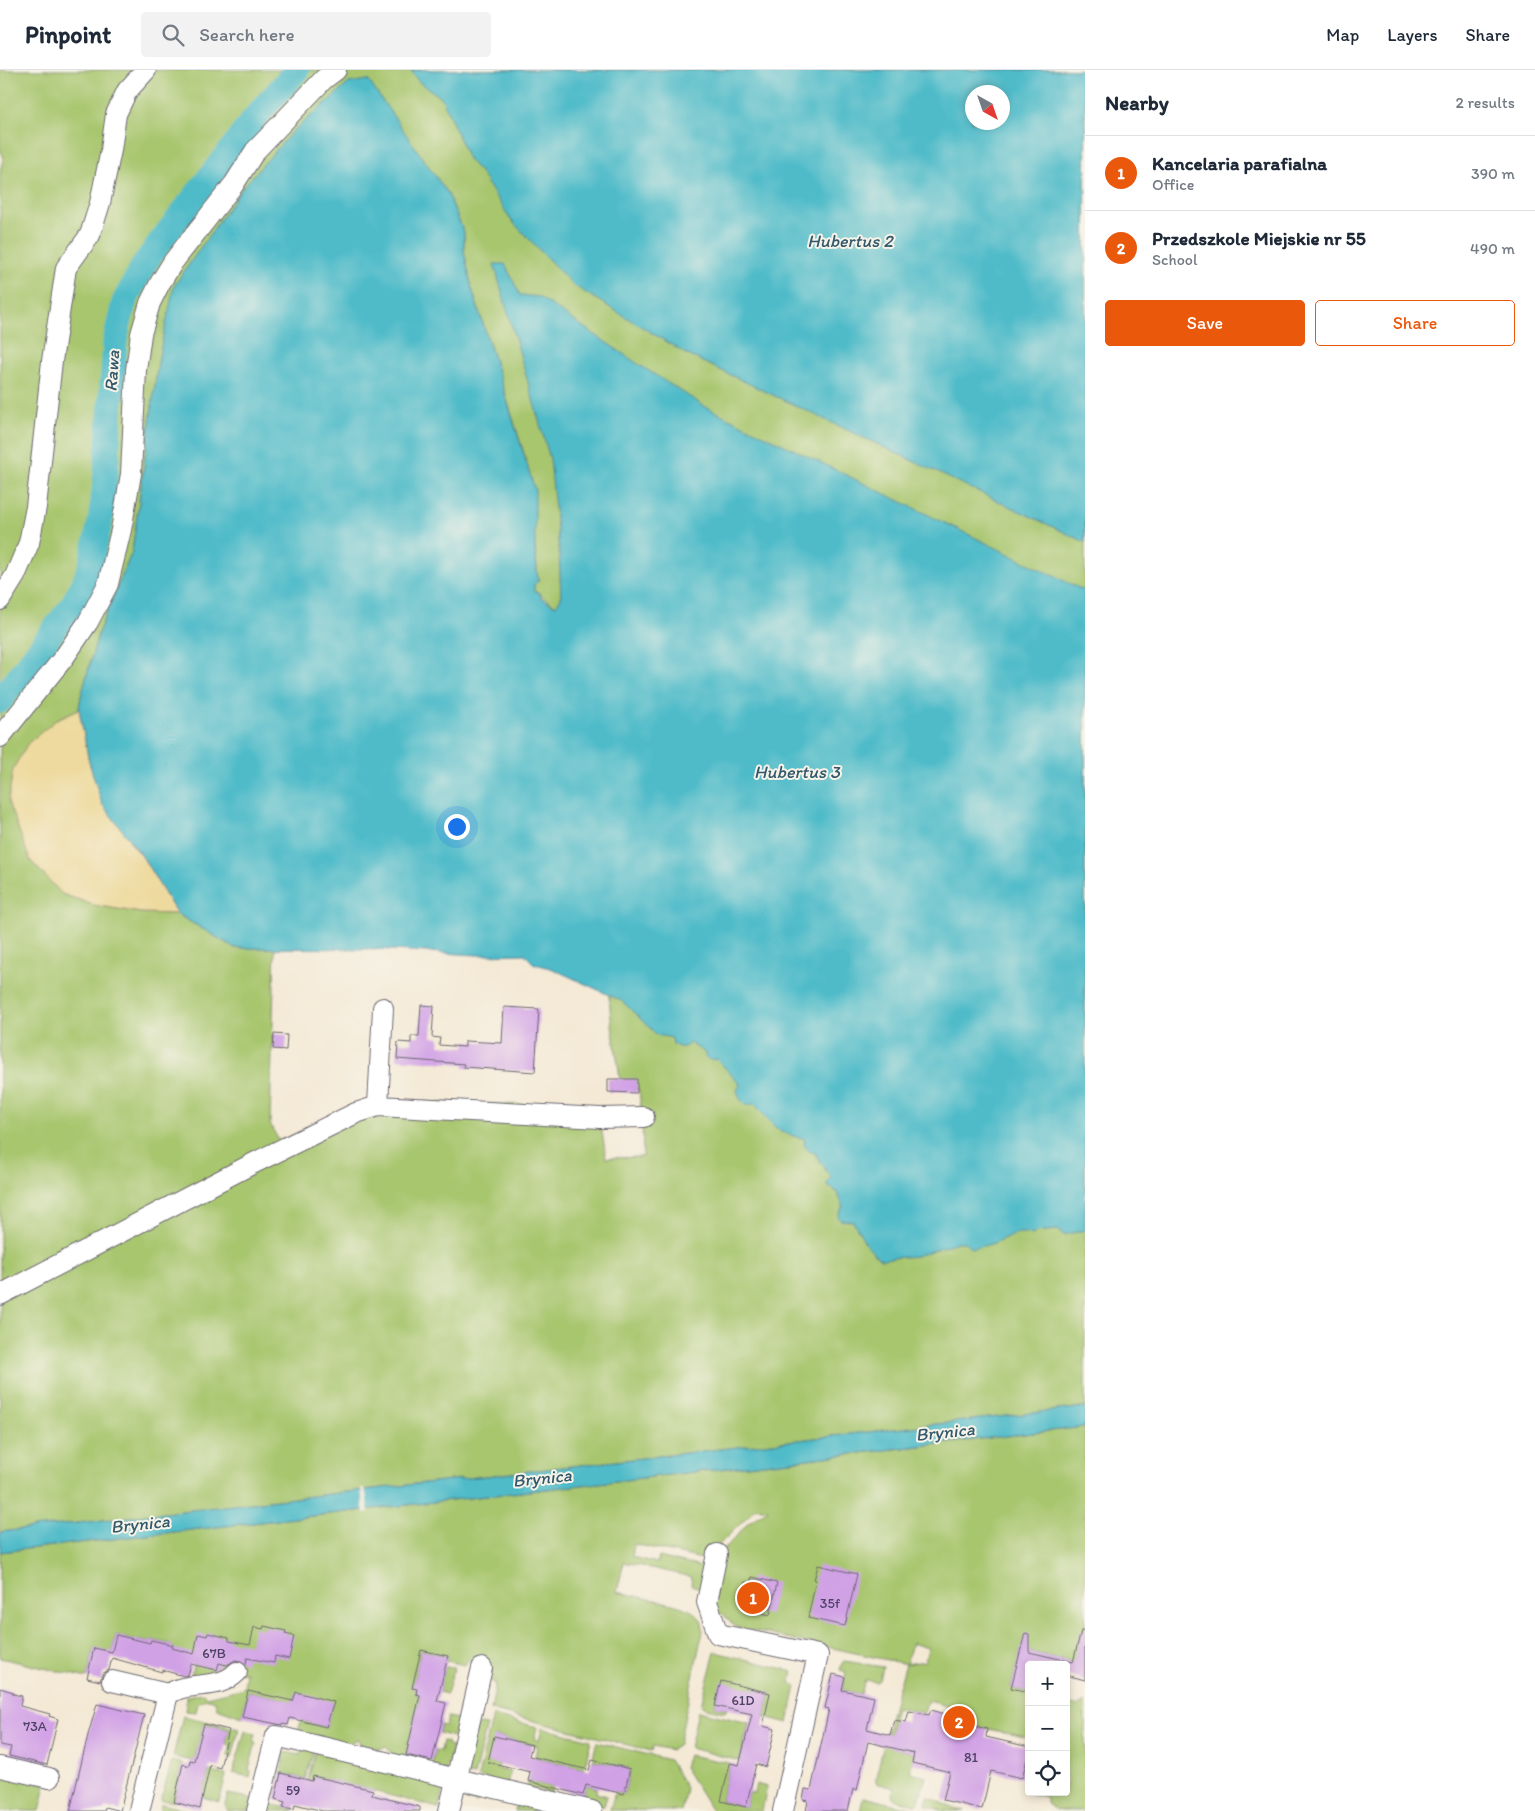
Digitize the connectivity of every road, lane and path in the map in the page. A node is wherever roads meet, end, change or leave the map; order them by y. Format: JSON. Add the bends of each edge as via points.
{"nodes":[{"id":1,"x":146,"y":70,"type":"edge"},
{"id":2,"x":336,"y":70,"type":"edge"},
{"id":3,"x":0,"y":600,"type":"edge"},
{"id":4,"x":0,"y":738,"type":"edge"},
{"id":5,"x":383,"y":1008,"type":"dead end"},
{"id":6,"x":378,"y":1106,"type":"junction"},
{"id":7,"x":644,"y":1117,"type":"dead end"},
{"id":8,"x":0,"y":1296,"type":"edge"},
{"id":9,"x":717,"y":1554,"type":"dead end"},
{"id":10,"x":482,"y":1668,"type":"dead end"},
{"id":11,"x":237,"y":1672,"type":"dead end"},
{"id":12,"x":112,"y":1680,"type":"dead end"},
{"id":13,"x":168,"y":1694,"type":"junction"},
{"id":14,"x":0,"y":1767,"type":"edge"},
{"id":15,"x":49,"y":1778,"type":"dead end"},
{"id":16,"x":456,"y":1779,"type":"junction"},
{"id":17,"x":139,"y":1811,"type":"edge"},
{"id":18,"x":257,"y":1811,"type":"edge"},
{"id":19,"x":449,"y":1811,"type":"edge"},
{"id":20,"x":592,"y":1811,"type":"edge"},
{"id":21,"x":783,"y":1811,"type":"edge"}],
"edges":[{"from":1,"to":3,"type":"street","via":[[127,90],[116,114],[100,203],[90,235],[66,268],[29,543]]},
{"from":2,"to":4,"type":"street","via":[[255,151],[234,184],[172,262],[160,283],[140,334],[131,474],[108,584],[65,656]]},
{"from":5,"to":6,"type":"street"},
{"from":6,"to":7,"type":"street","via":[[600,1118]]},
{"from":6,"to":8,"type":"street","via":[[356,1113],[252,1164]]},
{"from":9,"to":21,"type":"street","via":[[707,1602],[718,1634],[818,1655]]},
{"from":10,"to":16,"type":"street"},
{"from":11,"to":13,"type":"street","via":[[222,1683],[180,1689]]},
{"from":12,"to":13,"type":"street"},
{"from":13,"to":17,"type":"street"},
{"from":14,"to":15,"type":"street"},
{"from":16,"to":18,"type":"street","via":[[276,1736]]},
{"from":16,"to":19,"type":"street"},
{"from":16,"to":20,"type":"street"}]}
